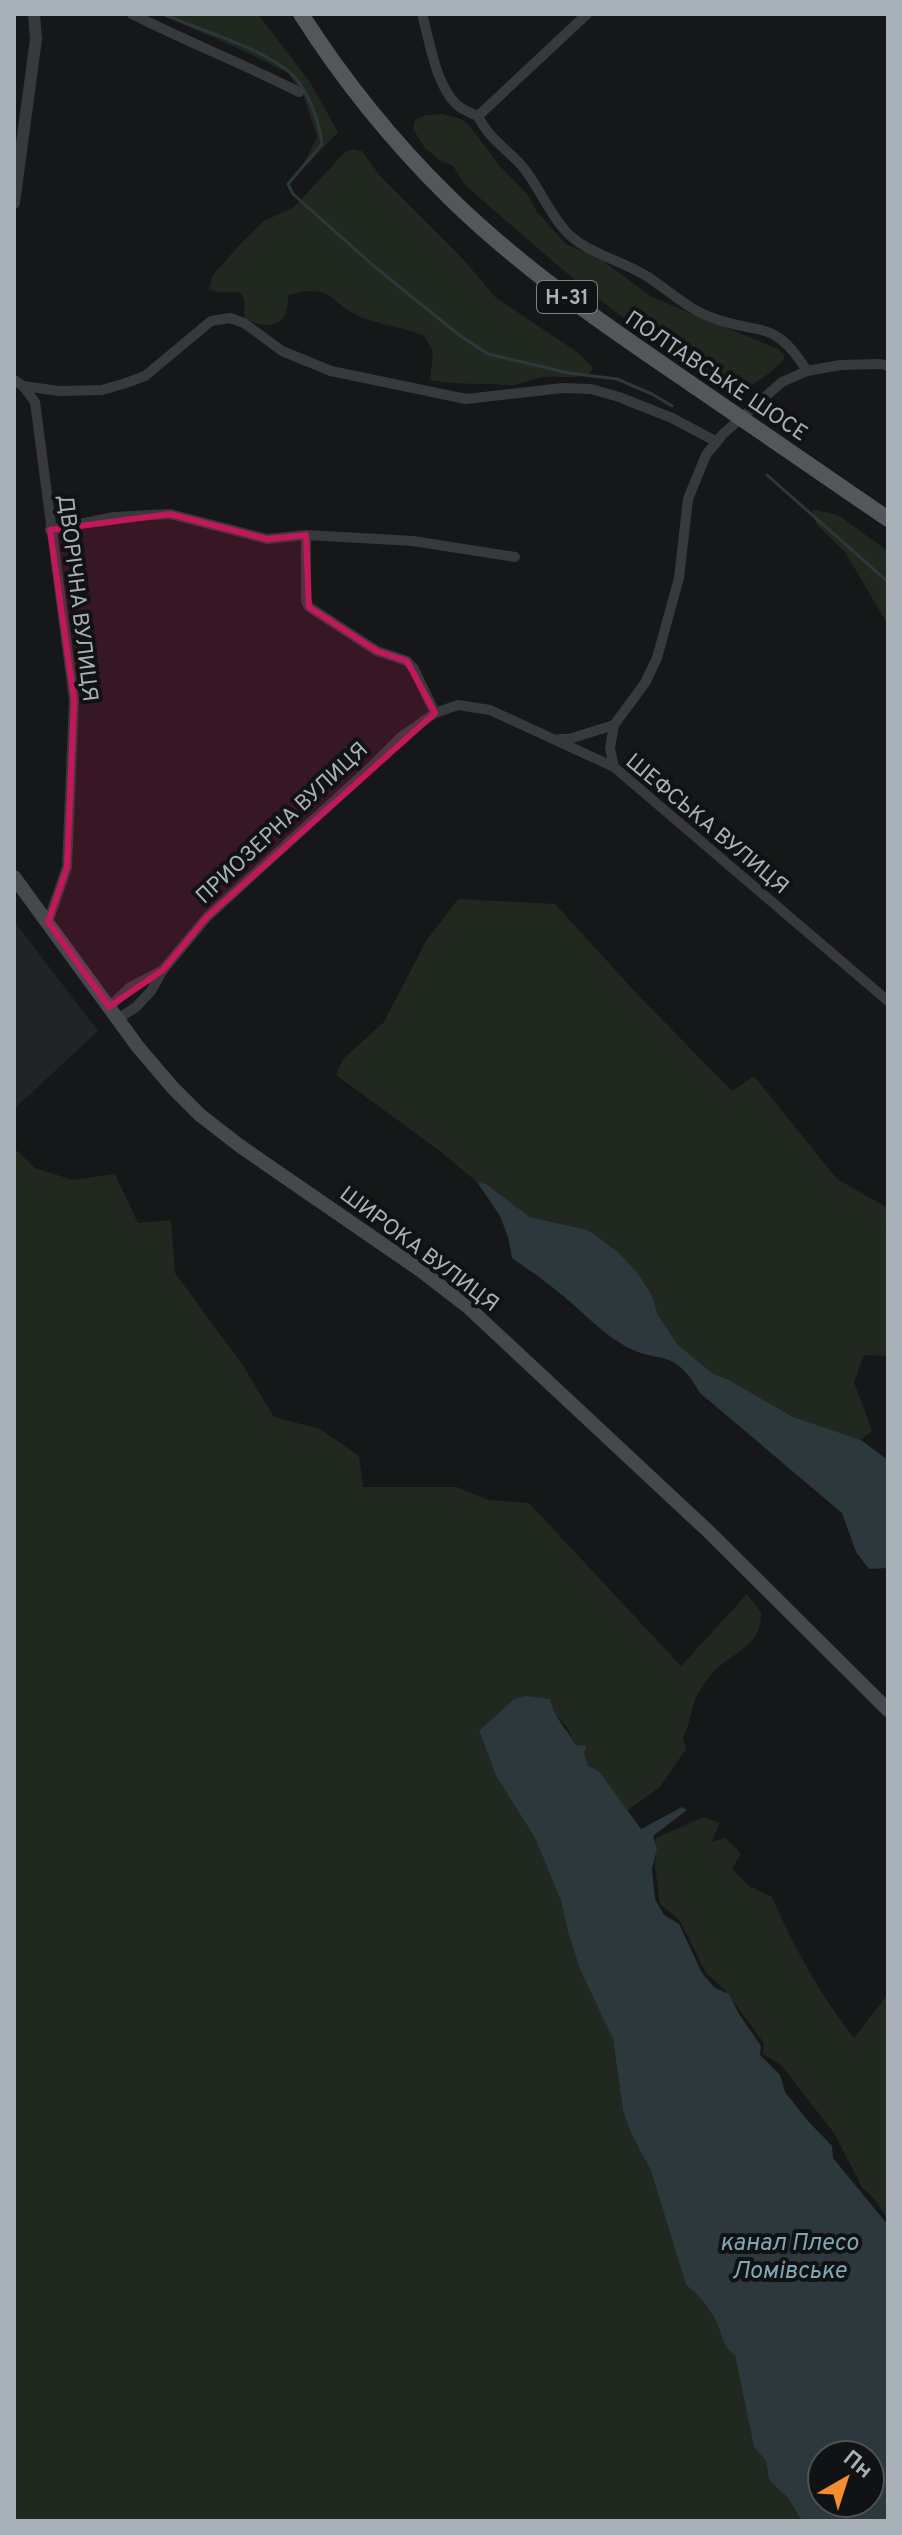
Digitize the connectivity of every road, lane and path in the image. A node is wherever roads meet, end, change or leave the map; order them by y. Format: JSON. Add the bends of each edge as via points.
{"nodes":[{"id":1,"x":34,"y":14,"type":"edge"},
{"id":2,"x":132,"y":14,"type":"edge"},
{"id":3,"x":301,"y":14,"type":"edge"},
{"id":4,"x":422,"y":14,"type":"edge"},
{"id":5,"x":587,"y":14,"type":"edge"},
{"id":6,"x":299,"y":92,"type":"dead end"},
{"id":7,"x":478,"y":116,"type":"junction"},
{"id":8,"x":14,"y":203,"type":"edge"},
{"id":9,"x":885,"y":364,"type":"edge"},
{"id":10,"x":807,"y":371,"type":"junction"},
{"id":11,"x":18,"y":383,"type":"edge"},
{"id":12,"x":740,"y":418,"type":"junction"},
{"id":13,"x":717,"y":442,"type":"junction"},
{"id":14,"x":888,"y":519,"type":"edge"},
{"id":15,"x":50,"y":530,"type":"junction"},
{"id":16,"x":306,"y":535,"type":"junction"},
{"id":17,"x":515,"y":557,"type":"dead end"},
{"id":18,"x":435,"y":713,"type":"junction"},
{"id":19,"x":614,"y":725,"type":"junction"},
{"id":20,"x":553,"y":738,"type":"junction"},
{"id":21,"x":614,"y":767,"type":"junction"},
{"id":22,"x":14,"y":877,"type":"edge"},
{"id":23,"x":48,"y":922,"type":"junction"},
{"id":24,"x":163,"y":970,"type":"junction"},
{"id":25,"x":888,"y":1001,"type":"edge"},
{"id":26,"x":109,"y":1007,"type":"junction"},
{"id":27,"x":118,"y":1019,"type":"junction"},
{"id":28,"x":888,"y":1710,"type":"edge"}],
"edges":[{"from":1,"to":8,"type":"street","via":[[36,39]]},
{"from":2,"to":6,"type":"street"},
{"from":3,"to":12,"type":"main road","name":"ПОЛТАВСЬКЕ ШОСЕ","number":"Н-31","via":[[379,120],[451,200],[591,314]]},
{"from":4,"to":7,"type":"street","via":[[443,84],[459,108]]},
{"from":5,"to":7,"type":"street"},
{"from":7,"to":10,"type":"street","via":[[486,132],[525,170],[563,229],[577,240],[710,317],[783,338]]},
{"from":9,"to":10,"type":"street"},
{"from":10,"to":12,"type":"street","via":[[782,382]]},
{"from":11,"to":13,"type":"street","via":[[59,391],[102,390],[126,383],[145,376],[211,321],[230,318],[282,351],[331,371],[466,399],[591,389],[672,418]]},
{"from":11,"to":15,"type":"street","name":"ДВОРІЧНА ВУЛИЦЯ","via":[[35,402]]},
{"from":12,"to":13,"type":"street"},
{"from":12,"to":14,"type":"main road","name":"ПОЛТАВСЬКЕ ШОСЕ","number":"Н-31"},
{"from":13,"to":19,"type":"street","via":[[688,499],[679,578],[657,658]]},
{"from":15,"to":16,"type":"street","via":[[114,517],[170,514],[267,539]]},
{"from":15,"to":23,"type":"street","name":"ДВОРІЧНА ВУЛИЦЯ","via":[[74,700],[67,867]]},
{"from":16,"to":17,"type":"street","via":[[413,541]]},
{"from":16,"to":18,"type":"street","via":[[309,607],[377,651],[407,661]]},
{"from":18,"to":20,"type":"street","name":"ШЕФСЬКА ВУЛИЦЯ","via":[[458,705],[490,710]]},
{"from":18,"to":24,"type":"street","name":"ПРИОЗЕРНА ВУЛИЦЯ","via":[[402,736],[207,917]]},
{"from":19,"to":20,"type":"street","via":[[569,739]]},
{"from":19,"to":21,"type":"street"},
{"from":20,"to":21,"type":"street","name":"ШЕФСЬКА ВУЛИЦЯ"},
{"from":21,"to":25,"type":"street","name":"ШЕФСЬКА ВУЛИЦЯ"},
{"from":22,"to":23,"type":"main road","name":"ШИРОКА ВУЛИЦЯ"},
{"from":23,"to":26,"type":"main road","name":"ШИРОКА ВУЛИЦЯ"},
{"from":24,"to":26,"type":"street","via":[[129,988]]},
{"from":24,"to":27,"type":"street","name":"ПРИОЗЕРНА ВУЛИЦЯ","via":[[151,991]]},
{"from":26,"to":27,"type":"main road","name":"ШИРОКА ВУЛИЦЯ"},
{"from":27,"to":28,"type":"main road","name":"ШИРОКА ВУЛИЦЯ","via":[[200,1115],[468,1307],[709,1532]]}]}
